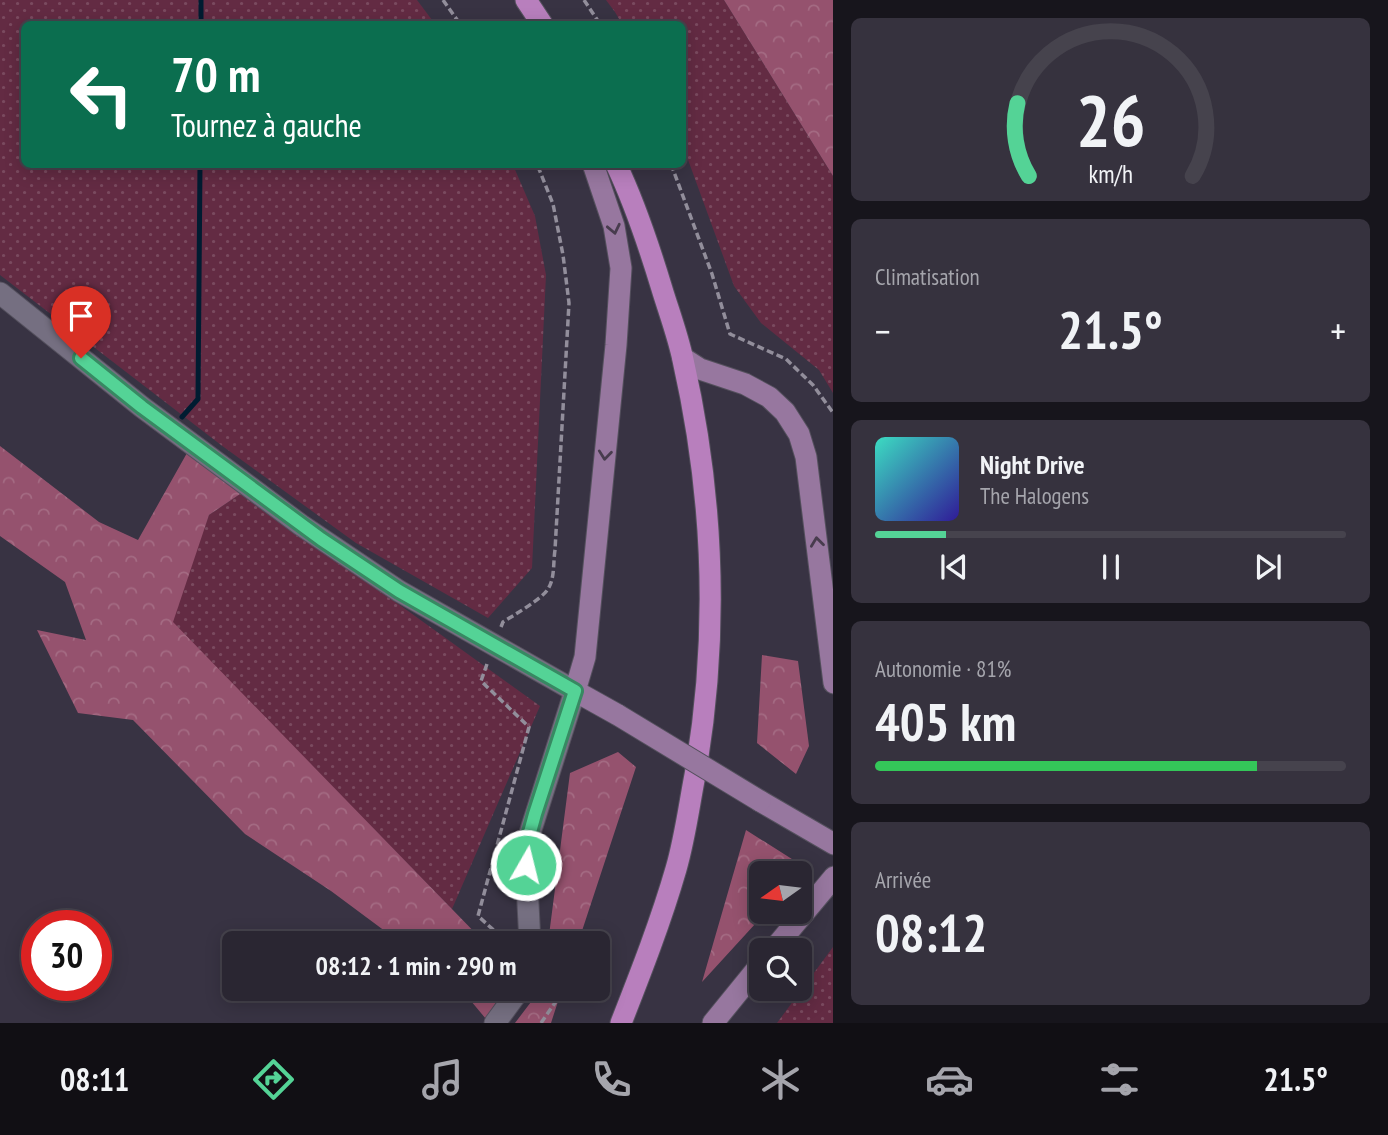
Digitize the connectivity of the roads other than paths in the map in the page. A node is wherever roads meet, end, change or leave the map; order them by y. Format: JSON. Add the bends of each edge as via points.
{"nodes":[{"id":1,"x":594,"y":168,"type":"edge"},
{"id":2,"x":618,"y":168,"type":"edge"},
{"id":3,"x":0,"y":293,"type":"edge"},
{"id":4,"x":683,"y":358,"type":"junction"},
{"id":5,"x":833,"y":683,"type":"edge"},
{"id":6,"x":575,"y":691,"type":"junction"},
{"id":7,"x":833,"y":844,"type":"edge"},
{"id":8,"x":833,"y":877,"type":"edge"},
{"id":9,"x":529,"y":931,"type":"edge"},
{"id":10,"x":783,"y":938,"type":"edge"},
{"id":11,"x":749,"y":979,"type":"edge"},
{"id":12,"x":511,"y":1001,"type":"edge"},
{"id":13,"x":495,"y":1023,"type":"edge"},
{"id":14,"x":621,"y":1023,"type":"edge"},
{"id":15,"x":713,"y":1023,"type":"edge"}],
"edges":[{"from":1,"to":6,"type":"street","one_way":true,"via":[[614,226],[621,268],[586,657]]},
{"from":2,"to":4,"type":"main road","via":[[648,242]]},
{"from":3,"to":6,"type":"street","via":[[142,407],[302,526],[399,591]]},
{"from":5,"to":4,"type":"street","one_way":true,"via":[[806,457],[799,434],[769,397]]},
{"from":4,"to":14,"type":"main road","via":[[708,518],[709,666],[703,727],[677,867]]},
{"from":6,"to":7,"type":"street","bridge":true},
{"from":6,"to":9,"type":"street","via":[[529,836]]},
{"from":8,"to":10,"type":"street"},
{"from":11,"to":15,"type":"street"},
{"from":12,"to":13,"type":"street"}]}
